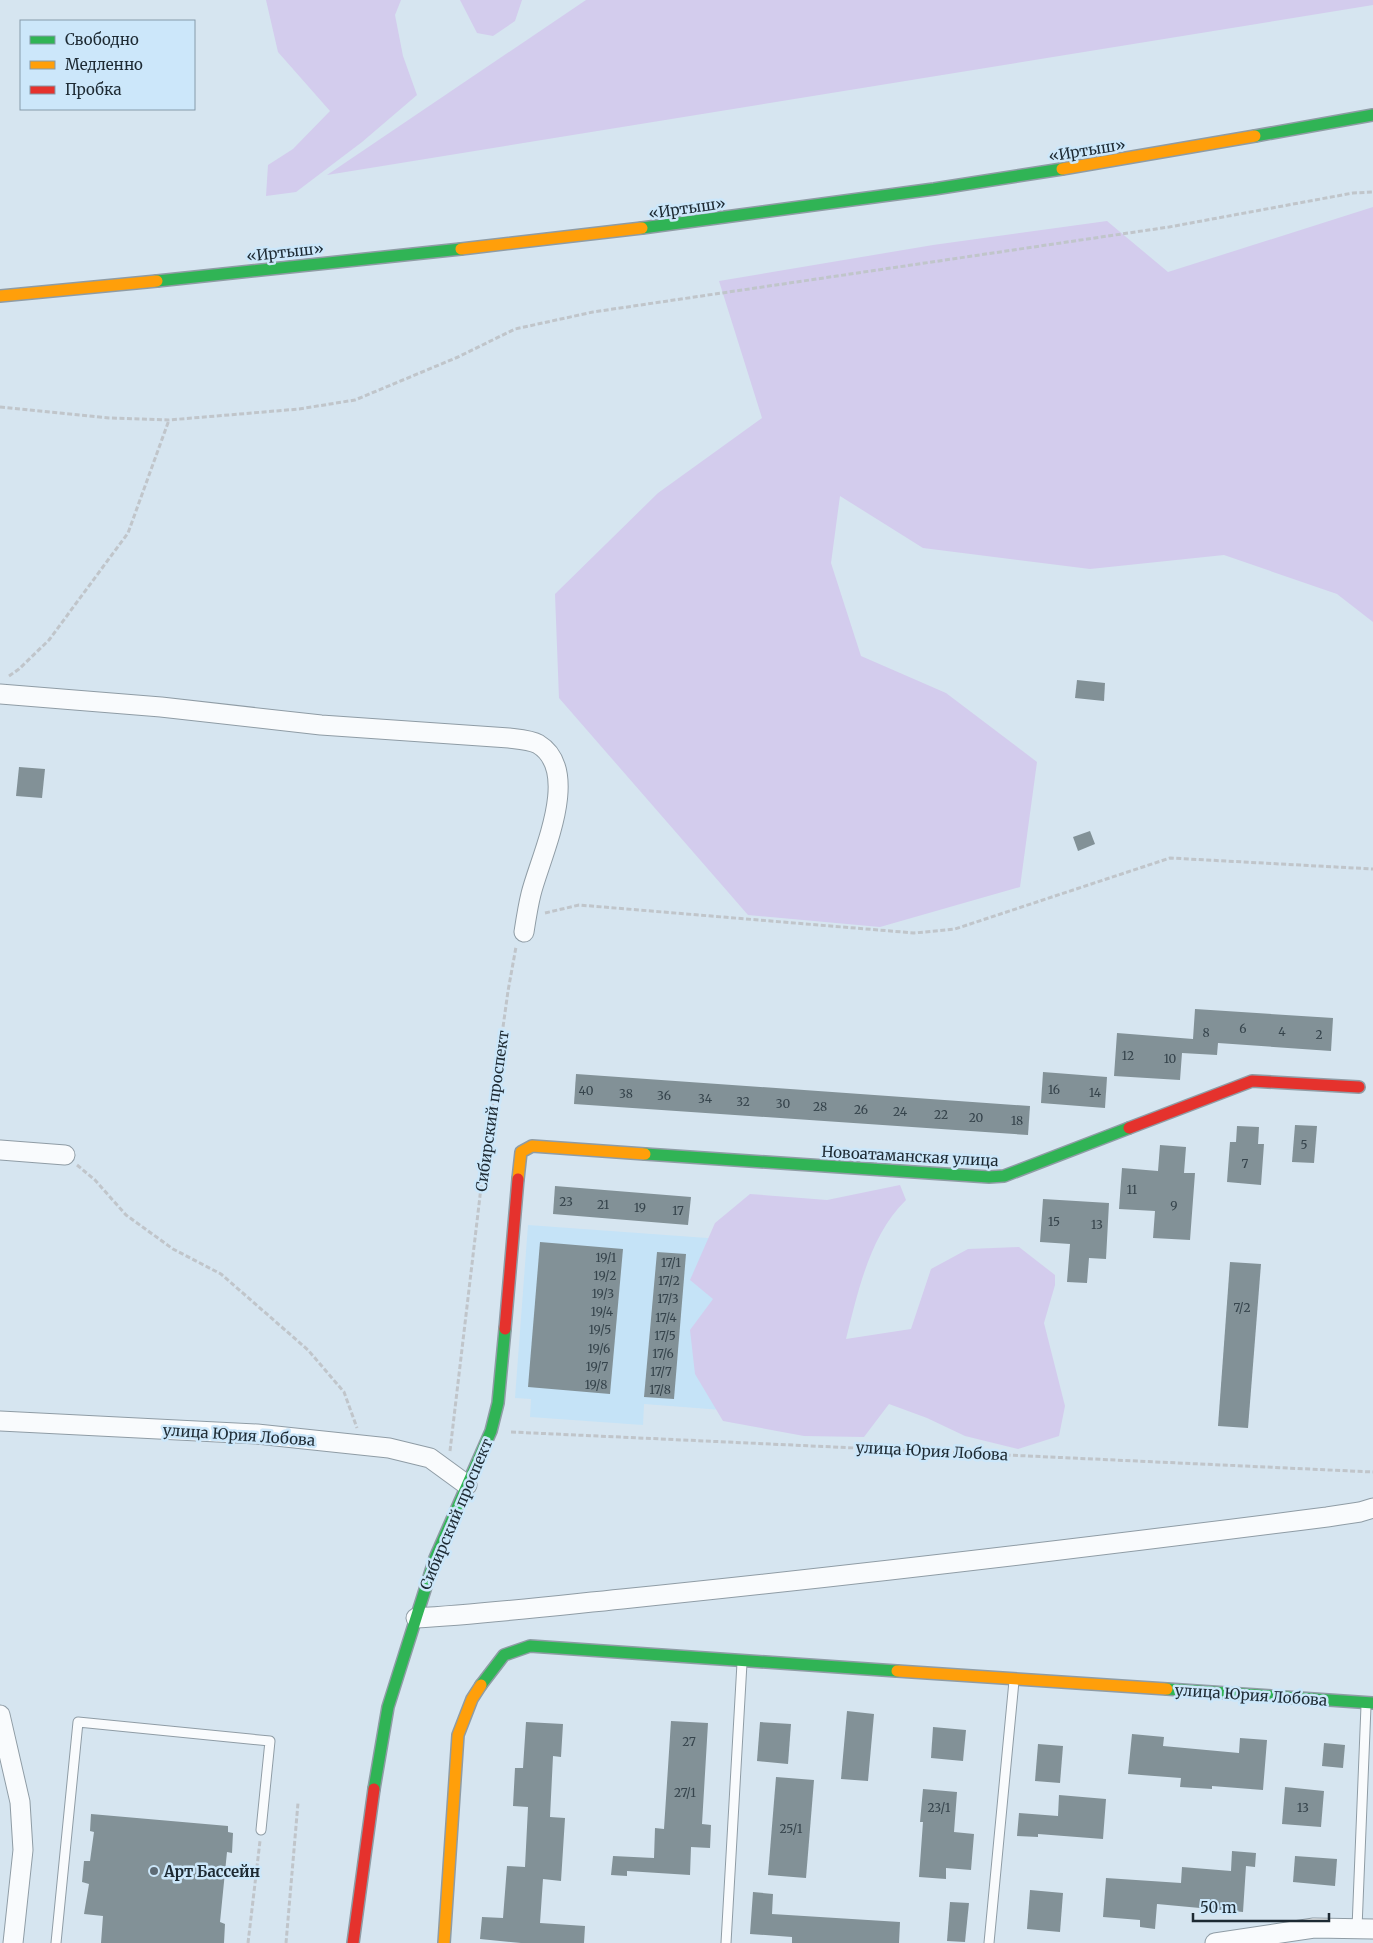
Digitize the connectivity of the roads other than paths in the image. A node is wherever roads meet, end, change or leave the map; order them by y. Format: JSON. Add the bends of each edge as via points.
{"nodes":[{"id":1,"x":1373,"y":114,"type":"edge"},
{"id":2,"x":0,"y":296,"type":"edge"},
{"id":3,"x":3,"y":686,"type":"edge"},
{"id":4,"x":524,"y":932,"type":"road end"},
{"id":5,"x":1359,"y":1087,"type":"dead end"},
{"id":6,"x":532,"y":1146,"type":"joint"},
{"id":7,"x":0,"y":1150,"type":"edge"},
{"id":8,"x":65,"y":1155,"type":"road end"},
{"id":9,"x":0,"y":1421,"type":"edge"},
{"id":10,"x":467,"y":1485,"type":"junction"},
{"id":11,"x":1373,"y":1508,"type":"edge"},
{"id":12,"x":416,"y":1618,"type":"junction"},
{"id":13,"x":742,"y":1660,"type":"junction"},
{"id":14,"x":1014,"y":1678,"type":"junction"},
{"id":15,"x":1370,"y":1703,"type":"edge"},
{"id":16,"x":0,"y":1715,"type":"edge"},
{"id":17,"x":261,"y":1830,"type":"road end"},
{"id":18,"x":1365,"y":1928,"type":"edge"},
{"id":19,"x":13,"y":1943,"type":"edge"},
{"id":20,"x":56,"y":1943,"type":"edge"},
{"id":21,"x":353,"y":1943,"type":"edge"},
{"id":22,"x":444,"y":1943,"type":"edge"},
{"id":23,"x":726,"y":1943,"type":"edge"},
{"id":24,"x":989,"y":1943,"type":"edge"},
{"id":25,"x":1215,"y":1943,"type":"edge"}],
"edges":[{"from":1,"to":2,"type":"main road","name":"«Иртыш»","via":[[1174,151],[937,189],[621,232]]},
{"from":3,"to":4,"type":"street","via":[[321,725],[508,738],[538,744],[552,758],[559,786],[554,819],[531,894]]},
{"from":5,"to":6,"type":"main road","name":"Новоатаманская улица","via":[[1252,1081],[1004,1176]]},
{"from":6,"to":10,"type":"main road","name":"Сибирский проспект","via":[[521,1152],[518,1168],[498,1403],[491,1431]]},
{"from":7,"to":8,"type":"street"},
{"from":9,"to":10,"type":"street","name":"улица Юрия Лобова","via":[[257,1434],[361,1444],[430,1458]]},
{"from":10,"to":12,"type":"main road","name":"Сибирский проспект","via":[[435,1558]]},
{"from":11,"to":12,"type":"street","via":[[1327,1517],[979,1561],[493,1613]]},
{"from":12,"to":21,"type":"main road","name":"Сибирский проспект","via":[[388,1708],[378,1755]]},
{"from":13,"to":14,"type":"main road","name":"улица Юрия Лобова"},
{"from":13,"to":22,"type":"main road","name":"улица Юрия Лобова","via":[[530,1646],[504,1655],[472,1699],[458,1735]]},
{"from":13,"to":23,"type":"lane"},
{"from":14,"to":15,"type":"main road","name":"улица Юрия Лобова"},
{"from":14,"to":24,"type":"lane"},
{"from":15,"to":18,"type":"lane"},
{"from":16,"to":19,"type":"street","via":[[20,1802],[23,1850]]},
{"from":17,"to":20,"type":"lane","via":[[270,1741],[78,1722]]},
{"from":18,"to":25,"type":"street","via":[[1314,1928]]}]}
